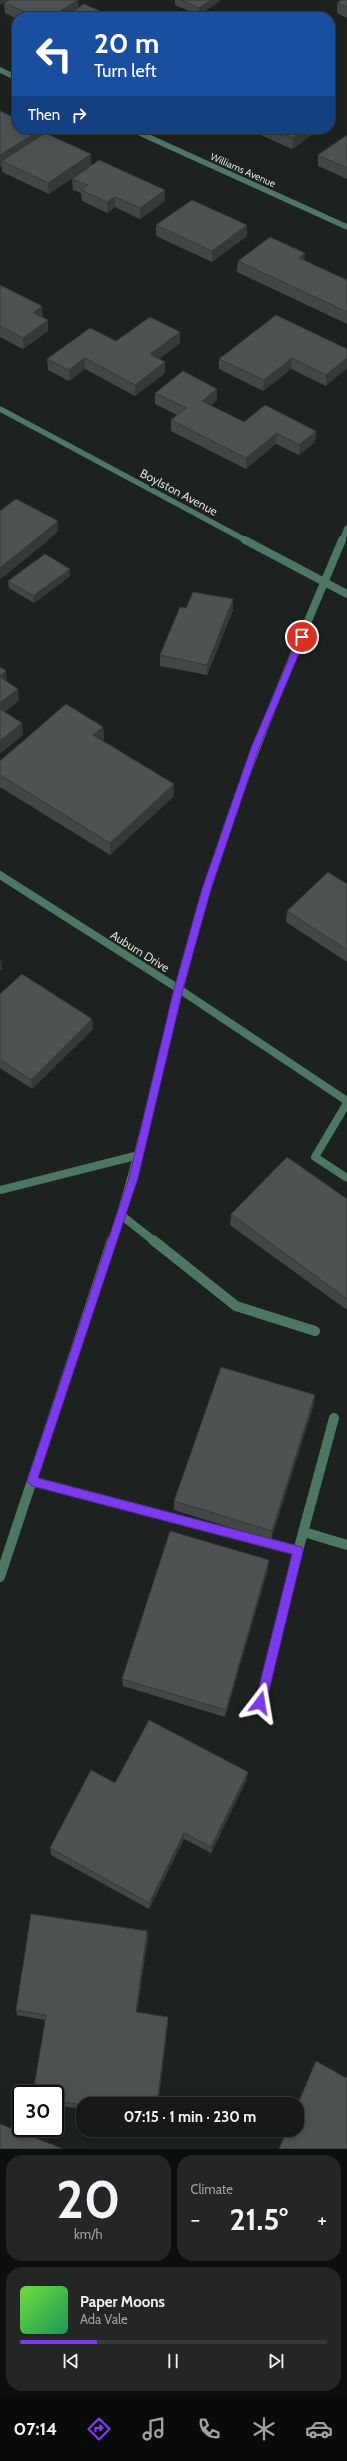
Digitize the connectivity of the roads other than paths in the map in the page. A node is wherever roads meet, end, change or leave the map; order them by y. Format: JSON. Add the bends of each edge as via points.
{"nodes":[{"id":1,"x":0,"y":70,"type":"edge"},
{"id":2,"x":12,"y":76,"type":"edge"},
{"id":3,"x":142,"y":134,"type":"edge"},
{"id":4,"x":347,"y":227,"type":"edge"},
{"id":5,"x":0,"y":409,"type":"edge"},
{"id":6,"x":347,"y":528,"type":"edge"},
{"id":7,"x":325,"y":583,"type":"junction"},
{"id":8,"x":347,"y":594,"type":"edge"},
{"id":9,"x":0,"y":875,"type":"edge"},
{"id":10,"x":179,"y":989,"type":"junction"},
{"id":11,"x":347,"y":1102,"type":"edge"},
{"id":12,"x":139,"y":1156,"type":"junction"},
{"id":13,"x":347,"y":1178,"type":"edge"},
{"id":14,"x":0,"y":1190,"type":"edge"},
{"id":15,"x":121,"y":1215,"type":"junction"},
{"id":16,"x":315,"y":1331,"type":"dead end"},
{"id":17,"x":334,"y":1418,"type":"dead end"},
{"id":18,"x":32,"y":1481,"type":"junction"},
{"id":19,"x":304,"y":1532,"type":"junction"},
{"id":20,"x":347,"y":1545,"type":"edge"},
{"id":21,"x":298,"y":1551,"type":"junction"},
{"id":22,"x":0,"y":1577,"type":"edge"},
{"id":23,"x":260,"y":1703,"type":"dead end"}],
"edges":[{"from":1,"to":2,"type":"street"},
{"from":3,"to":4,"type":"street","name":"Williams Avenue"},
{"from":5,"to":7,"type":"street","name":"Boylston Avenue"},
{"from":6,"to":7,"type":"street"},
{"from":7,"to":8,"type":"street","name":"Boylston Avenue"},
{"from":7,"to":10,"type":"street","via":[[255,748],[207,889]]},
{"from":9,"to":10,"type":"street","name":"Auburn Drive"},
{"from":10,"to":11,"type":"street","name":"Auburn Drive"},
{"from":10,"to":12,"type":"street"},
{"from":11,"to":13,"type":"street","via":[[315,1157]]},
{"from":12,"to":14,"type":"street"},
{"from":12,"to":15,"type":"street"},
{"from":15,"to":16,"type":"street","via":[[236,1306]]},
{"from":15,"to":18,"type":"street"},
{"from":17,"to":19,"type":"street"},
{"from":18,"to":21,"type":"street"},
{"from":18,"to":22,"type":"street"},
{"from":19,"to":20,"type":"street"},
{"from":19,"to":21,"type":"street"},
{"from":21,"to":23,"type":"street"}]}
